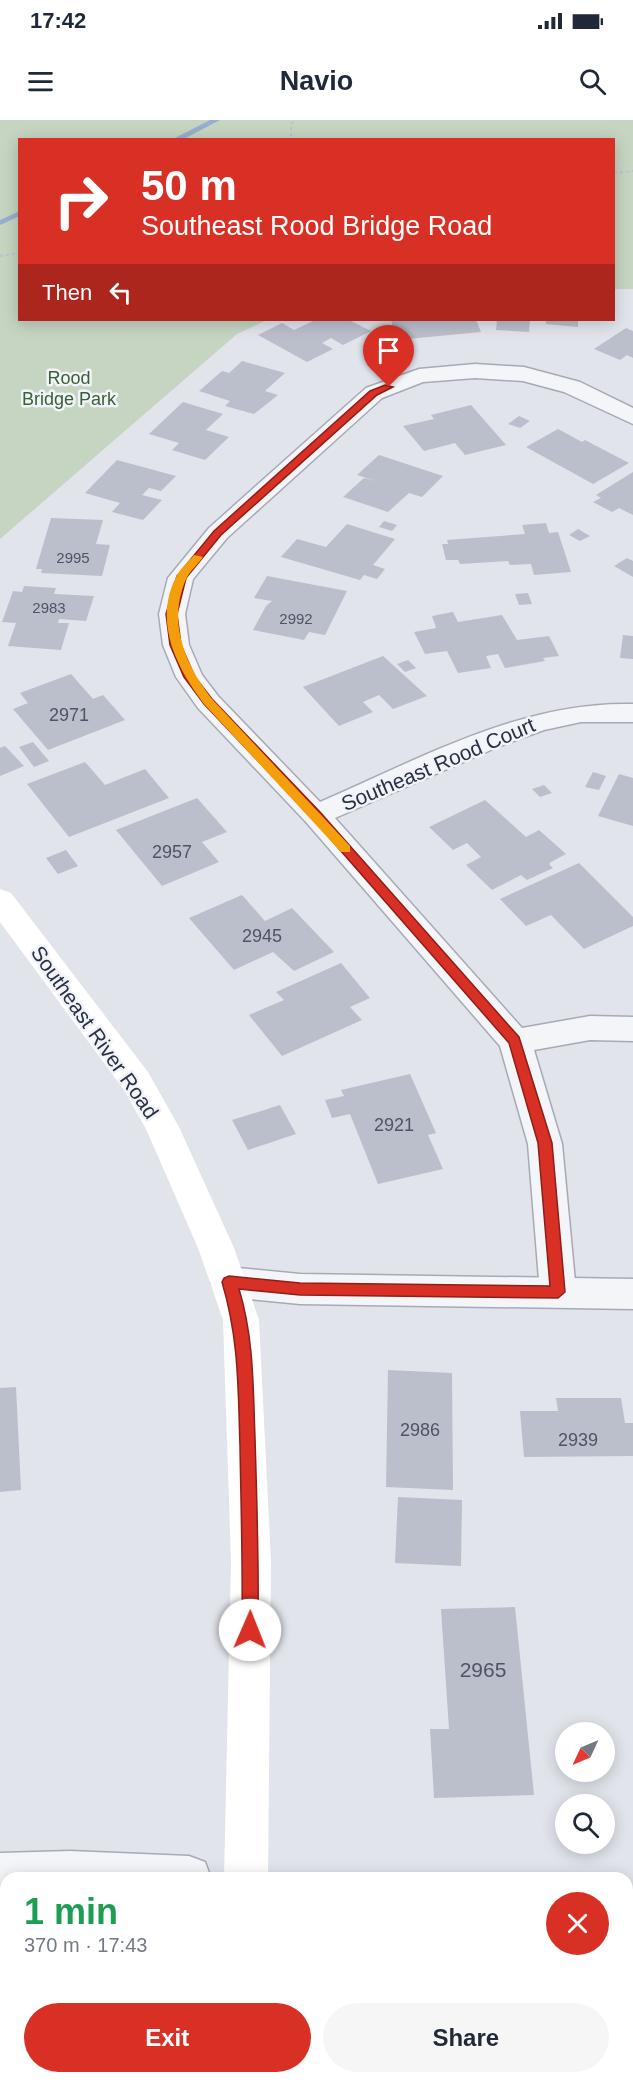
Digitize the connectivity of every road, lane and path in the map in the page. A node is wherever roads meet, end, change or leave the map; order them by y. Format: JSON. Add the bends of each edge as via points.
{"nodes":[{"id":1,"x":295,"y":120,"type":"edge"},
{"id":2,"x":290,"y":138,"type":"edge"},
{"id":3,"x":633,"y":171,"type":"edge"},
{"id":4,"x":615,"y":173,"type":"edge"},
{"id":5,"x":18,"y":253,"type":"edge"},
{"id":6,"x":0,"y":256,"type":"edge"},
{"id":7,"x":633,"y":417,"type":"edge"},
{"id":8,"x":633,"y":713,"type":"edge"},
{"id":9,"x":316,"y":815,"type":"junction"},
{"id":10,"x":0,"y":900,"type":"edge"},
{"id":11,"x":633,"y":1029,"type":"edge"},
{"id":12,"x":515,"y":1041,"type":"junction"},
{"id":13,"x":229,"y":1282,"type":"junction"},
{"id":14,"x":558,"y":1292,"type":"junction"},
{"id":15,"x":633,"y":1294,"type":"edge"},
{"id":16,"x":246,"y":1872,"type":"edge"}],
"edges":[{"from":1,"to":2,"type":"path"},
{"from":3,"to":4,"type":"path"},
{"from":5,"to":6,"type":"path"},
{"from":7,"to":9,"type":"street","via":[[572,387],[524,374],[475,371],[419,376],[374,393],[218,533],[181,578],[172,614],[176,645],[189,677]]},
{"from":8,"to":9,"type":"street","name":"Southeast Rood Court","via":[[566,715],[527,724]]},
{"from":9,"to":12,"type":"street"},
{"from":10,"to":13,"type":"main road","name":"Southeast River Road","via":[[135,1081],[179,1158]]},
{"from":11,"to":12,"type":"street","via":[[590,1028]]},
{"from":12,"to":14,"type":"street","via":[[545,1143]]},
{"from":13,"to":14,"type":"street","via":[[300,1289]]},
{"from":13,"to":16,"type":"main road","name":"Southeast River Road","via":[[241,1320],[251,1550]]},
{"from":14,"to":15,"type":"street"}]}
